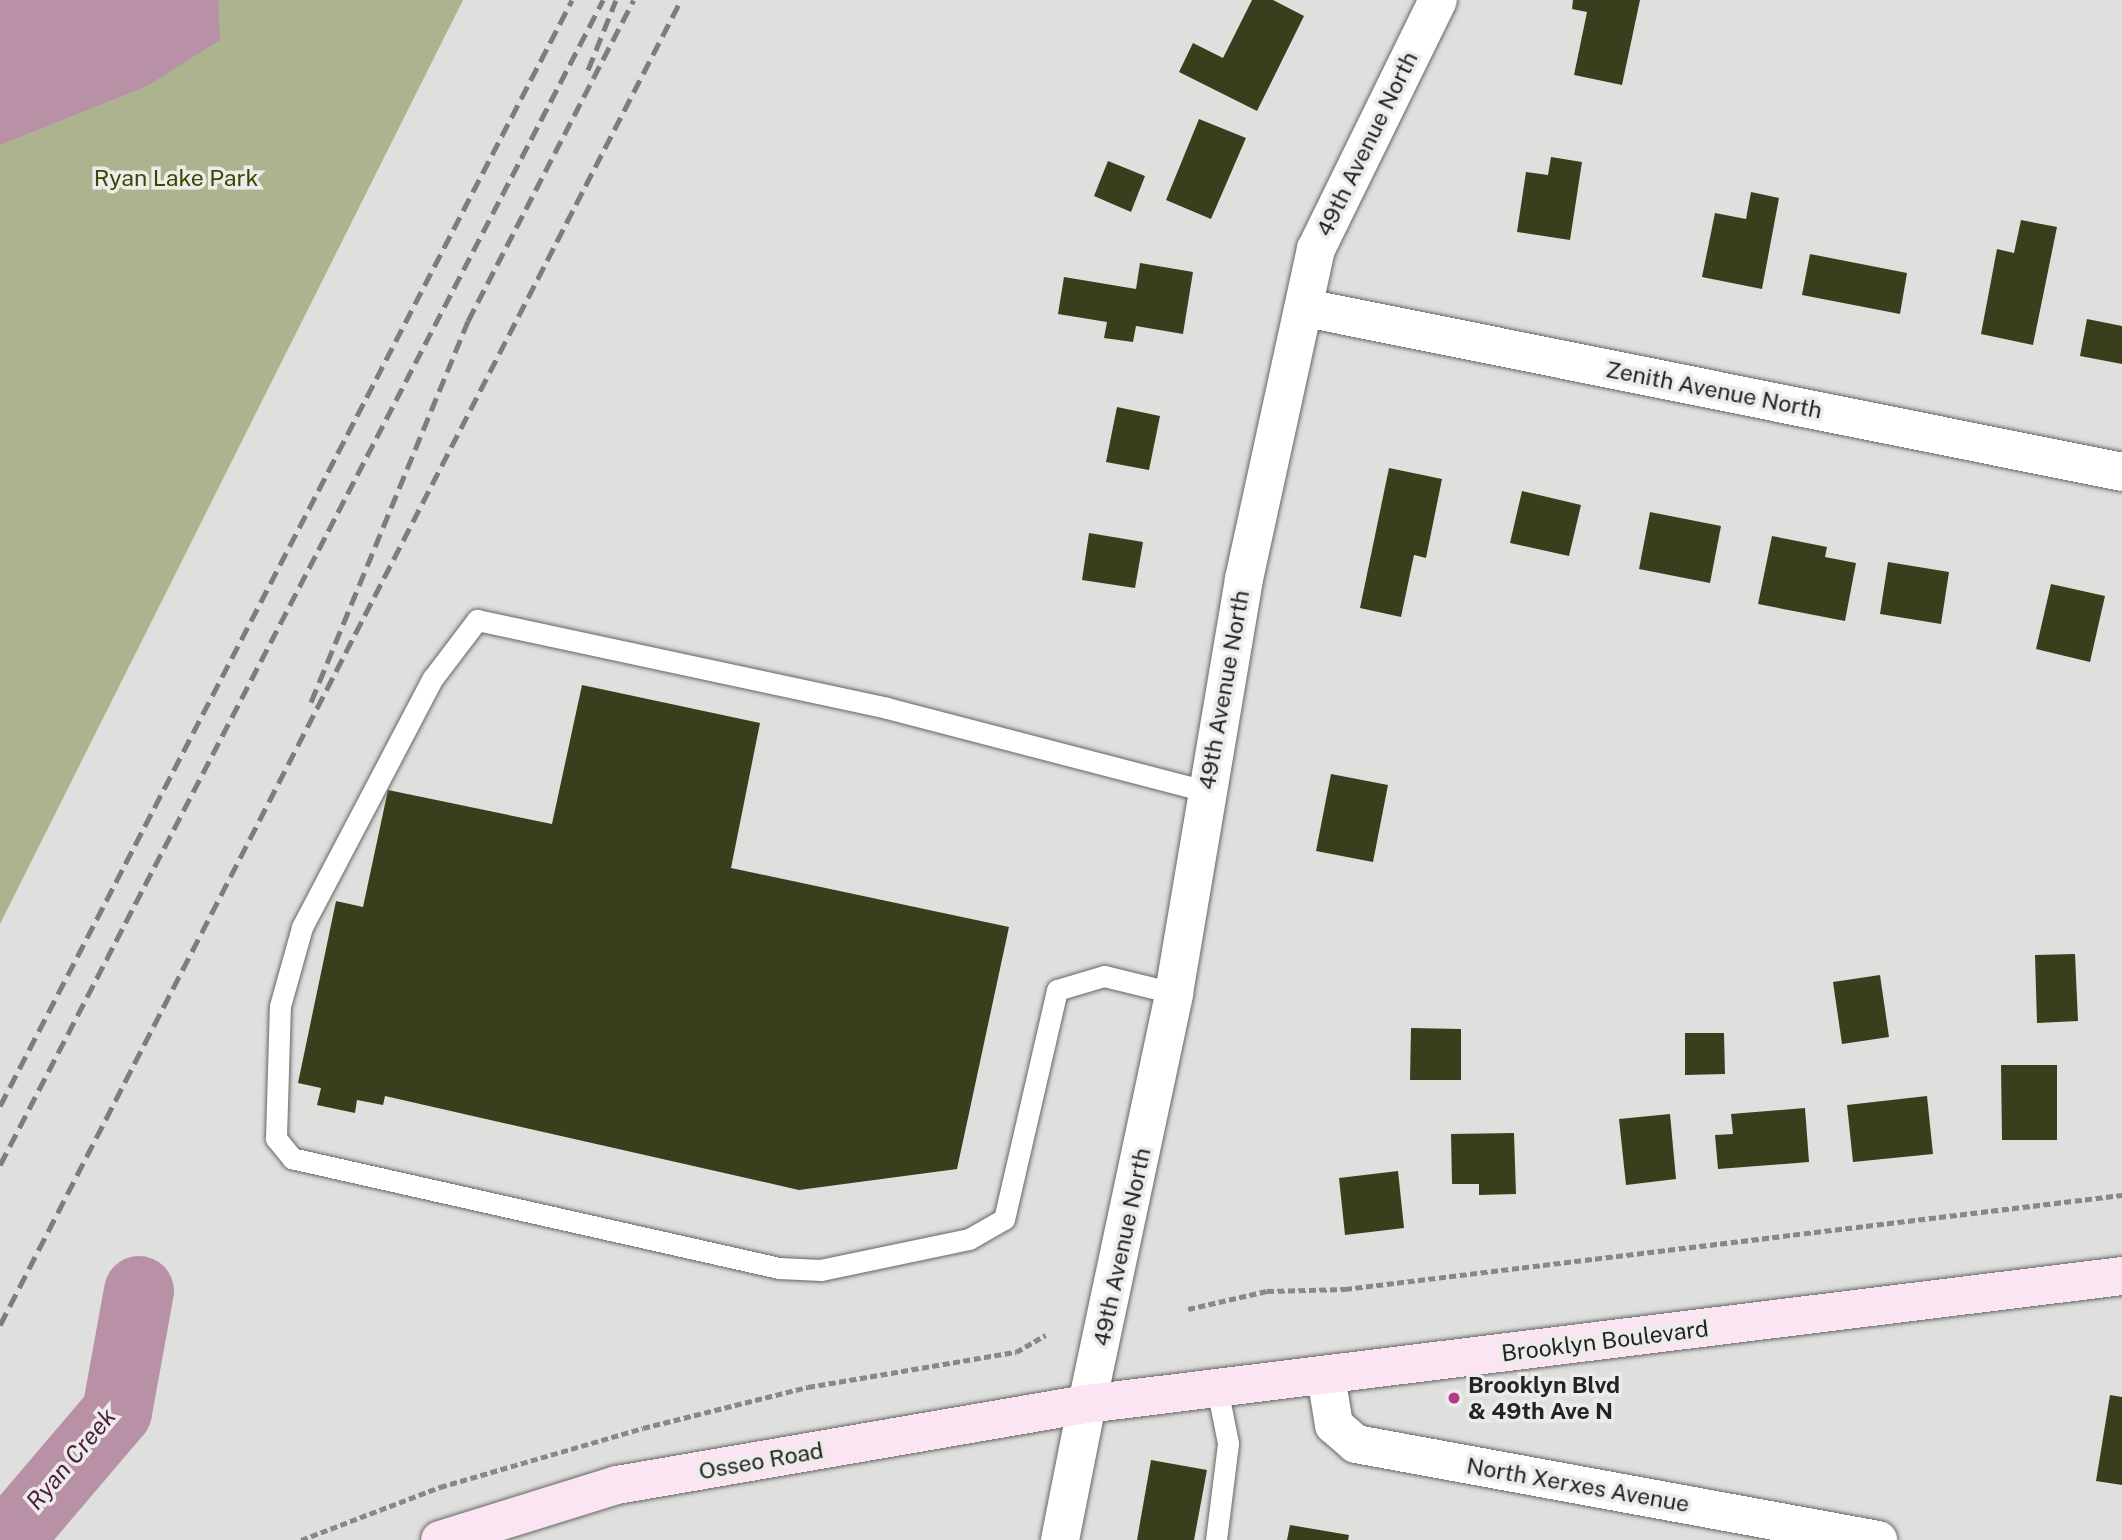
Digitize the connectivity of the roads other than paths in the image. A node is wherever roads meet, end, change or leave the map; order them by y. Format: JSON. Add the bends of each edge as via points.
{"nodes":[{"id":1,"x":1438,"y":0,"type":"edge"},
{"id":2,"x":1306,"y":308,"type":"junction"},
{"id":3,"x":2122,"y":472,"type":"edge"},
{"id":4,"x":1206,"y":791,"type":"junction"},
{"id":5,"x":1174,"y":993,"type":"junction"},
{"id":6,"x":2122,"y":1276,"type":"edge"},
{"id":7,"x":1326,"y":1376,"type":"junction"},
{"id":8,"x":1217,"y":1388,"type":"junction"},
{"id":9,"x":1087,"y":1404,"type":"junction"},
{"id":10,"x":440,"y":1540,"type":"edge"},
{"id":11,"x":1060,"y":1540,"type":"edge"},
{"id":12,"x":1216,"y":1540,"type":"edge"},
{"id":13,"x":1878,"y":1540,"type":"edge"}],
"edges":[{"from":1,"to":2,"type":"street","name":"49th Avenue North","via":[[1316,249]]},
{"from":2,"to":3,"type":"street","name":"Zenith Avenue North"},
{"from":2,"to":4,"type":"street","name":"49th Avenue North","via":[[1244,579]]},
{"from":4,"to":5,"type":"street","name":"49th Avenue North"},
{"from":4,"to":5,"type":"lane","via":[[887,708],[477,620],[433,678],[302,927],[280,1006],[276,1138],[292,1158],[779,1268],[821,1270],[969,1239],[1004,1219],[1057,990],[1104,976]]},
{"from":5,"to":9,"type":"street","name":"49th Avenue North"},
{"from":6,"to":7,"type":"main road","name":"Brooklyn Boulevard"},
{"from":7,"to":8,"type":"main road","name":"Brooklyn Boulevard"},
{"from":7,"to":13,"type":"street","name":"North Xerxes Avenue","via":[[1334,1425],[1356,1444]]},
{"from":8,"to":9,"type":"main road","name":"Brooklyn Boulevard"},
{"from":8,"to":12,"type":"lane","via":[[1228,1443]]},
{"from":9,"to":10,"type":"main road","name":"Osseo Road","via":[[618,1485]]},
{"from":9,"to":11,"type":"street","name":"49th Avenue North"}]}
